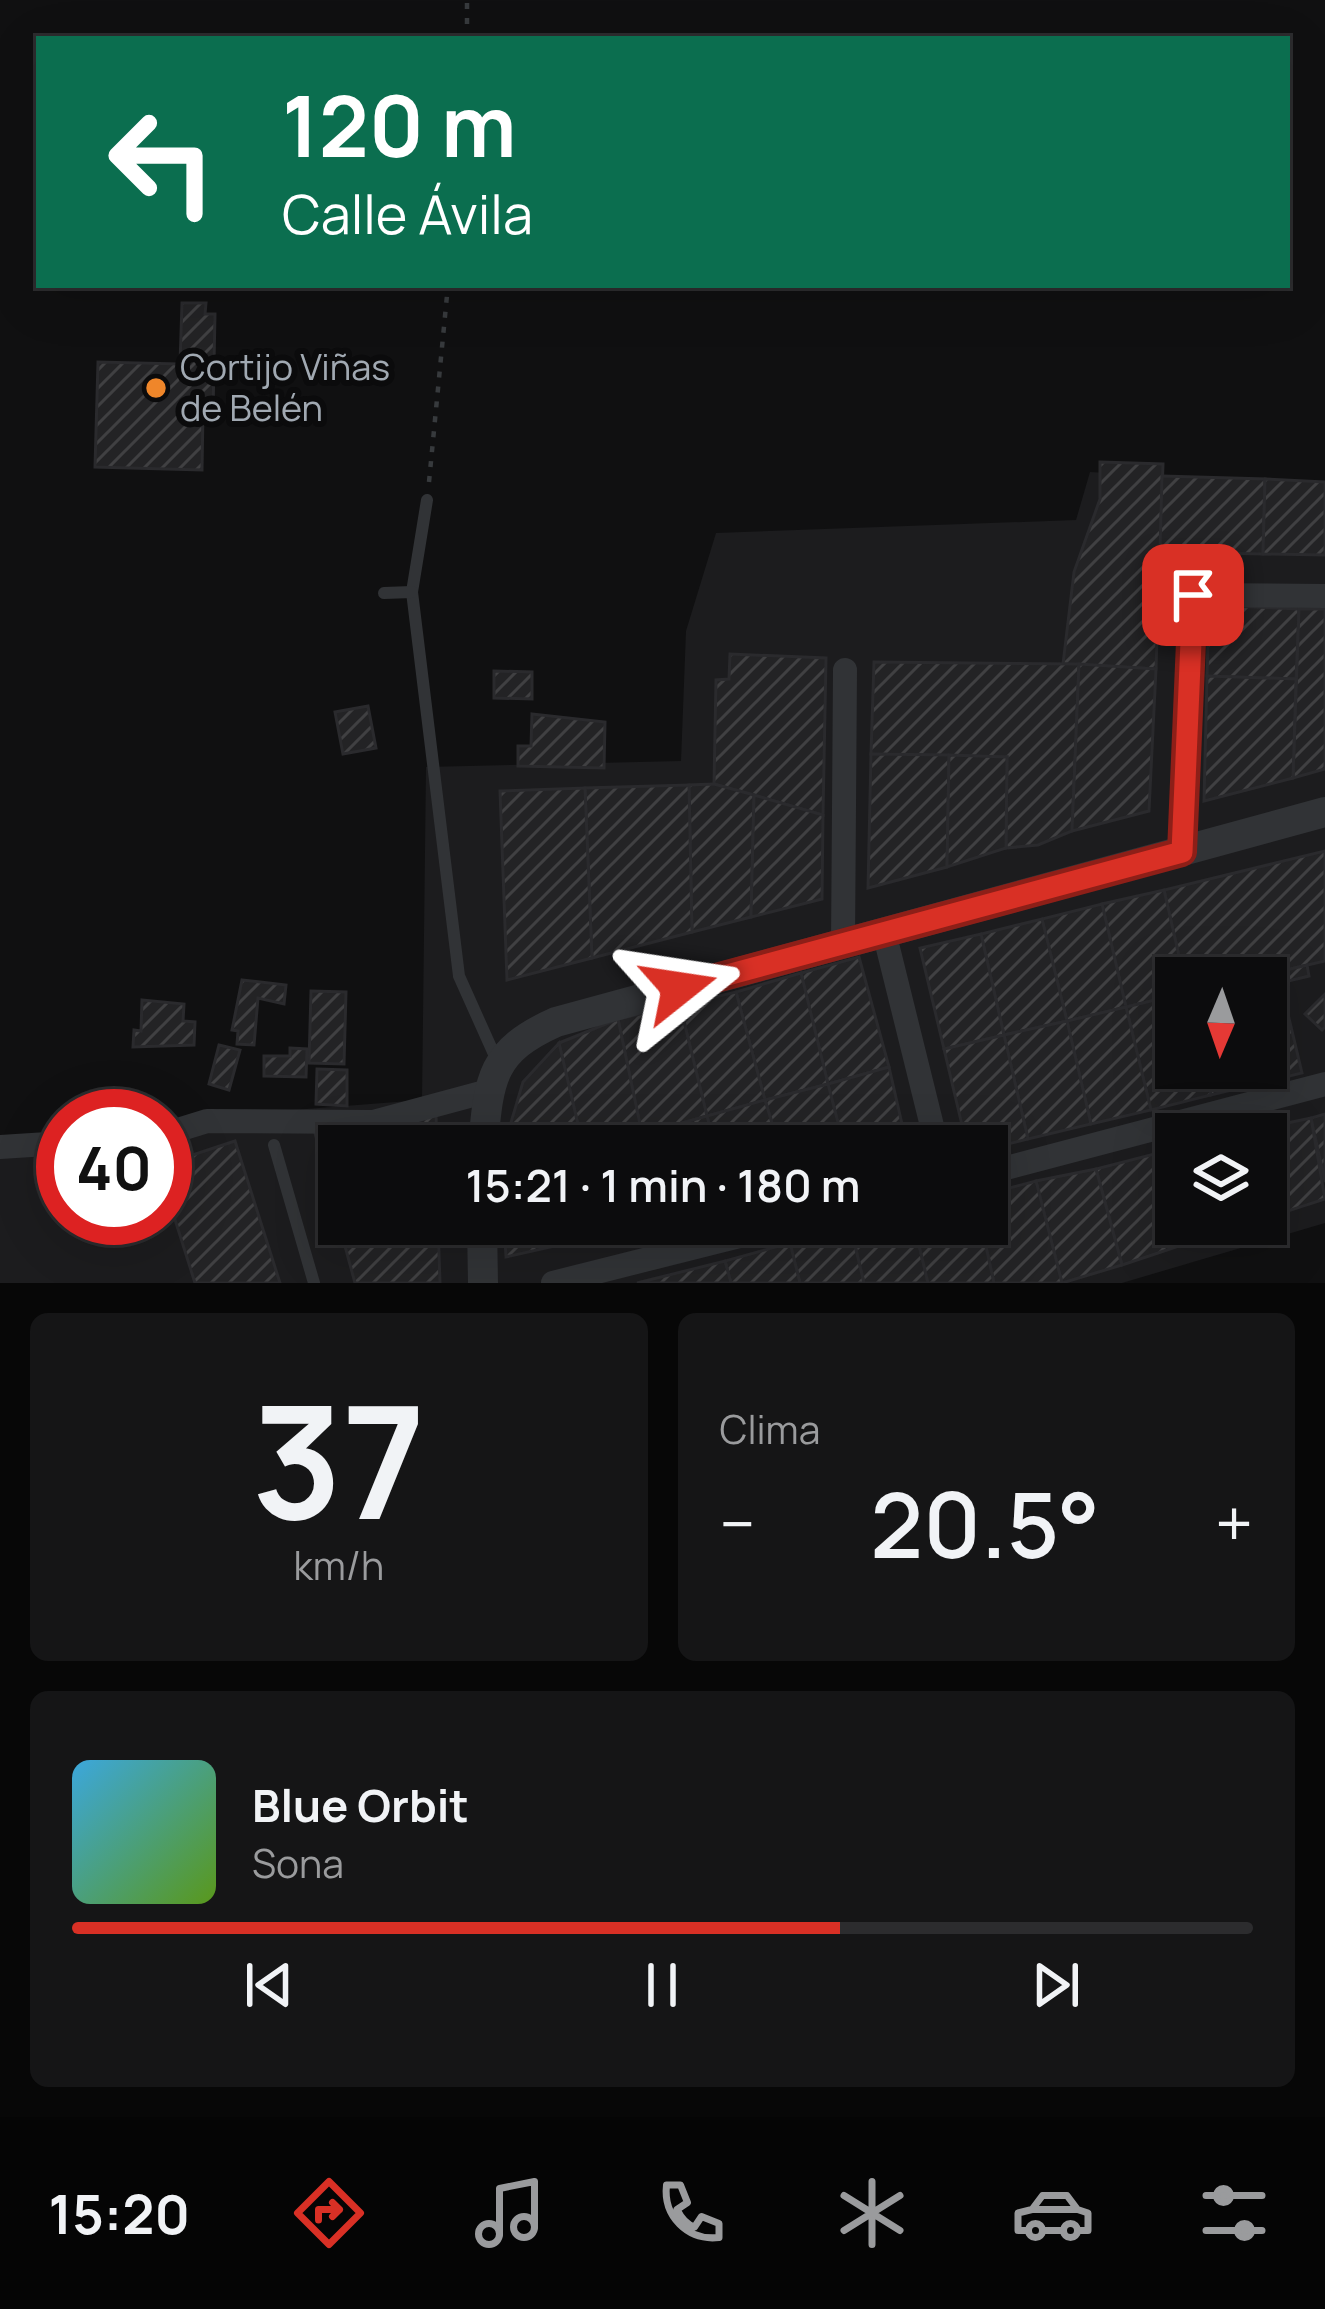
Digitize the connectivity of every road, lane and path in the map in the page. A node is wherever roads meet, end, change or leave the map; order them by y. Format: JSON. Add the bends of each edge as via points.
{"nodes":[{"id":1,"x":467,"y":0,"type":"edge"},
{"id":2,"x":467,"y":36,"type":"edge"},
{"id":3,"x":448,"y":288,"type":"edge"},
{"id":4,"x":427,"y":500,"type":"joint"},
{"id":5,"x":384,"y":592,"type":"dead end"},
{"id":6,"x":412,"y":592,"type":"junction"},
{"id":7,"x":1325,"y":596,"type":"edge"},
{"id":8,"x":845,"y":670,"type":"dead end"},
{"id":9,"x":1325,"y":812,"type":"edge"},
{"id":10,"x":1182,"y":852,"type":"junction"},
{"id":11,"x":884,"y":932,"type":"junction"},
{"id":12,"x":843,"y":944,"type":"junction"},
{"id":13,"x":494,"y":1079,"type":"junction"},
{"id":14,"x":1325,"y":1084,"type":"edge"},
{"id":15,"x":486,"y":1125,"type":"edge"},
{"id":16,"x":933,"y":1125,"type":"edge"},
{"id":17,"x":192,"y":1126,"type":"edge"},
{"id":18,"x":36,"y":1145,"type":"edge"},
{"id":19,"x":274,"y":1145,"type":"dead end"},
{"id":20,"x":0,"y":1147,"type":"edge"},
{"id":21,"x":1008,"y":1167,"type":"edge"},
{"id":22,"x":483,"y":1245,"type":"edge"},
{"id":23,"x":704,"y":1245,"type":"edge"},
{"id":24,"x":314,"y":1283,"type":"edge"},
{"id":25,"x":484,"y":1283,"type":"edge"},
{"id":26,"x":553,"y":1283,"type":"edge"}],
"edges":[{"from":1,"to":2,"type":"path"},
{"from":3,"to":4,"type":"path"},
{"from":4,"to":6,"type":"lane"},
{"from":5,"to":6,"type":"lane"},
{"from":6,"to":13,"type":"lane","via":[[459,976]]},
{"from":7,"to":10,"type":"street","via":[[1193,595]]},
{"from":8,"to":12,"type":"street"},
{"from":9,"to":10,"type":"street"},
{"from":10,"to":11,"type":"street"},
{"from":11,"to":12,"type":"street"},
{"from":11,"to":16,"type":"street"},
{"from":12,"to":13,"type":"street","via":[[556,1022],[514,1041]]},
{"from":13,"to":15,"type":"street"},
{"from":13,"to":17,"type":"street","via":[[373,1122]]},
{"from":14,"to":21,"type":"street"},
{"from":18,"to":20,"type":"street"},
{"from":19,"to":24,"type":"lane"},
{"from":22,"to":25,"type":"street"},
{"from":23,"to":26,"type":"street"}]}
